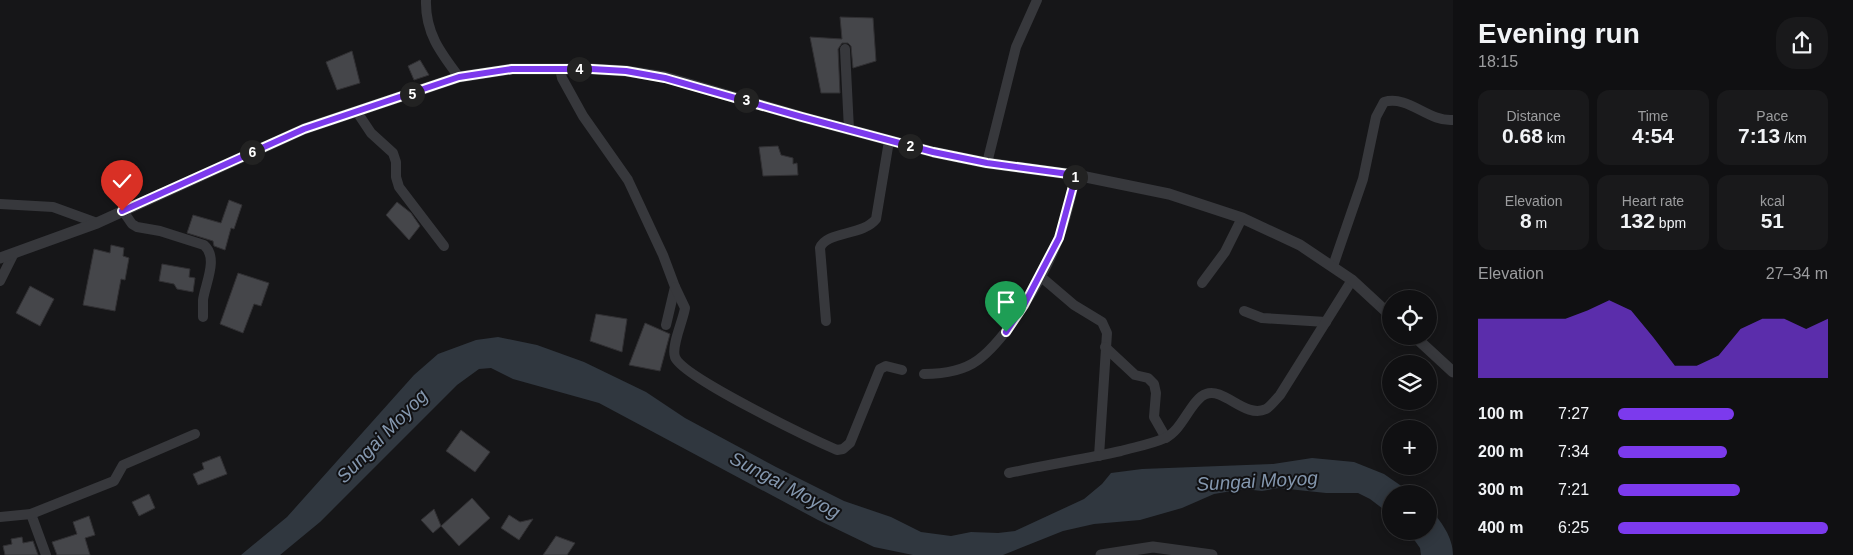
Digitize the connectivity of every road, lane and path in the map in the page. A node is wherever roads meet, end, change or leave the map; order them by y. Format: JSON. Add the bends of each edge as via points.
{"nodes":[{"id":1,"x":426,"y":0,"type":"edge"},
{"id":2,"x":1037,"y":0,"type":"edge"},
{"id":3,"x":845,"y":49,"type":"dead end"},
{"id":4,"x":560,"y":69,"type":"junction"},
{"id":5,"x":459,"y":77,"type":"junction"},
{"id":6,"x":357,"y":112,"type":"junction"},
{"id":7,"x":1453,"y":120,"type":"edge"},
{"id":8,"x":849,"y":130,"type":"junction"},
{"id":9,"x":889,"y":141,"type":"junction"},
{"id":10,"x":987,"y":163,"type":"junction"},
{"id":11,"x":1076,"y":175,"type":"junction"},
{"id":12,"x":0,"y":204,"type":"edge"},
{"id":13,"x":122,"y":211,"type":"junction"},
{"id":14,"x":1242,"y":218,"type":"junction"},
{"id":15,"x":97,"y":223,"type":"junction"},
{"id":16,"x":444,"y":246,"type":"dead end"},
{"id":17,"x":14,"y":253,"type":"junction"},
{"id":18,"x":0,"y":258,"type":"edge"},
{"id":19,"x":1333,"y":266,"type":"junction"},
{"id":20,"x":1040,"y":276,"type":"junction"},
{"id":21,"x":1352,"y":280,"type":"junction"},
{"id":22,"x":0,"y":281,"type":"edge"},
{"id":23,"x":1202,"y":283,"type":"dead end"},
{"id":24,"x":674,"y":287,"type":"junction"},
{"id":25,"x":1382,"y":308,"type":"edge"},
{"id":26,"x":1244,"y":311,"type":"dead end"},
{"id":27,"x":203,"y":317,"type":"dead end"},
{"id":28,"x":826,"y":321,"type":"dead end"},
{"id":29,"x":1326,"y":322,"type":"junction"},
{"id":30,"x":666,"y":325,"type":"dead end"},
{"id":31,"x":1424,"y":345,"type":"edge"},
{"id":32,"x":1105,"y":347,"type":"junction"},
{"id":33,"x":902,"y":370,"type":"dead end"},
{"id":34,"x":1453,"y":372,"type":"edge"},
{"id":35,"x":924,"y":374,"type":"dead end"},
{"id":36,"x":195,"y":434,"type":"dead end"},
{"id":37,"x":1166,"y":438,"type":"junction"},
{"id":38,"x":1099,"y":456,"type":"junction"},
{"id":39,"x":1008,"y":473,"type":"dead end"},
{"id":40,"x":31,"y":514,"type":"junction"},
{"id":41,"x":0,"y":517,"type":"edge"},
{"id":42,"x":46,"y":555,"type":"edge"},
{"id":43,"x":1101,"y":555,"type":"edge"},
{"id":44,"x":1212,"y":555,"type":"edge"}],
"edges":[{"from":1,"to":5,"type":"street","via":[[429,31]]},
{"from":2,"to":10,"type":"street","via":[[1016,47]]},
{"from":3,"to":8,"type":"street"},
{"from":4,"to":5,"type":"street","via":[[512,69]]},
{"from":4,"to":8,"type":"street","via":[[626,71],[665,78]]},
{"from":4,"to":24,"type":"street","via":[[583,116],[628,180],[648,219]]},
{"from":5,"to":6,"type":"street"},
{"from":6,"to":13,"type":"street","via":[[304,129]]},
{"from":6,"to":16,"type":"street","via":[[371,133],[393,153],[399,187]]},
{"from":7,"to":19,"type":"street","via":[[1444,121],[1402,102],[1384,102],[1376,117],[1363,179]]},
{"from":8,"to":9,"type":"street"},
{"from":9,"to":10,"type":"street"},
{"from":9,"to":28,"type":"street","via":[[876,219],[860,231],[826,240],[820,248]]},
{"from":10,"to":11,"type":"street"},
{"from":11,"to":14,"type":"street","via":[[1169,194]]},
{"from":11,"to":20,"type":"street","via":[[1059,238]]},
{"from":12,"to":15,"type":"street","via":[[53,207]]},
{"from":13,"to":15,"type":"street"},
{"from":13,"to":27,"type":"street","via":[[137,227],[160,231],[209,249],[210,274],[203,299]]},
{"from":14,"to":19,"type":"street","via":[[1300,245]]},
{"from":14,"to":23,"type":"street","via":[[1226,252]]},
{"from":15,"to":17,"type":"street"},
{"from":17,"to":18,"type":"street"},
{"from":17,"to":22,"type":"street"},
{"from":19,"to":21,"type":"street"},
{"from":20,"to":32,"type":"street","via":[[1074,305],[1102,322],[1107,333]]},
{"from":20,"to":35,"type":"street","via":[[1006,332],[982,357],[952,371]]},
{"from":21,"to":25,"type":"street"},
{"from":21,"to":29,"type":"street"},
{"from":24,"to":30,"type":"street"},
{"from":24,"to":33,"type":"street","via":[[685,308],[674,348],[675,357],[681,365],[724,393],[837,450],[850,443],[880,369],[886,366]]},
{"from":26,"to":29,"type":"street","via":[[1262,318]]},
{"from":29,"to":37,"type":"street","via":[[1280,395],[1267,408],[1255,410],[1218,394],[1207,393]]},
{"from":31,"to":34,"type":"street"},
{"from":32,"to":37,"type":"street","via":[[1135,375],[1148,378],[1154,384],[1154,417]]},
{"from":32,"to":38,"type":"street"},
{"from":36,"to":40,"type":"street","via":[[123,465],[114,481]]},
{"from":37,"to":38,"type":"street"},
{"from":38,"to":39,"type":"street"},
{"from":40,"to":41,"type":"street"},
{"from":40,"to":42,"type":"street"},
{"from":43,"to":44,"type":"street","via":[[1152,547]]}]}
